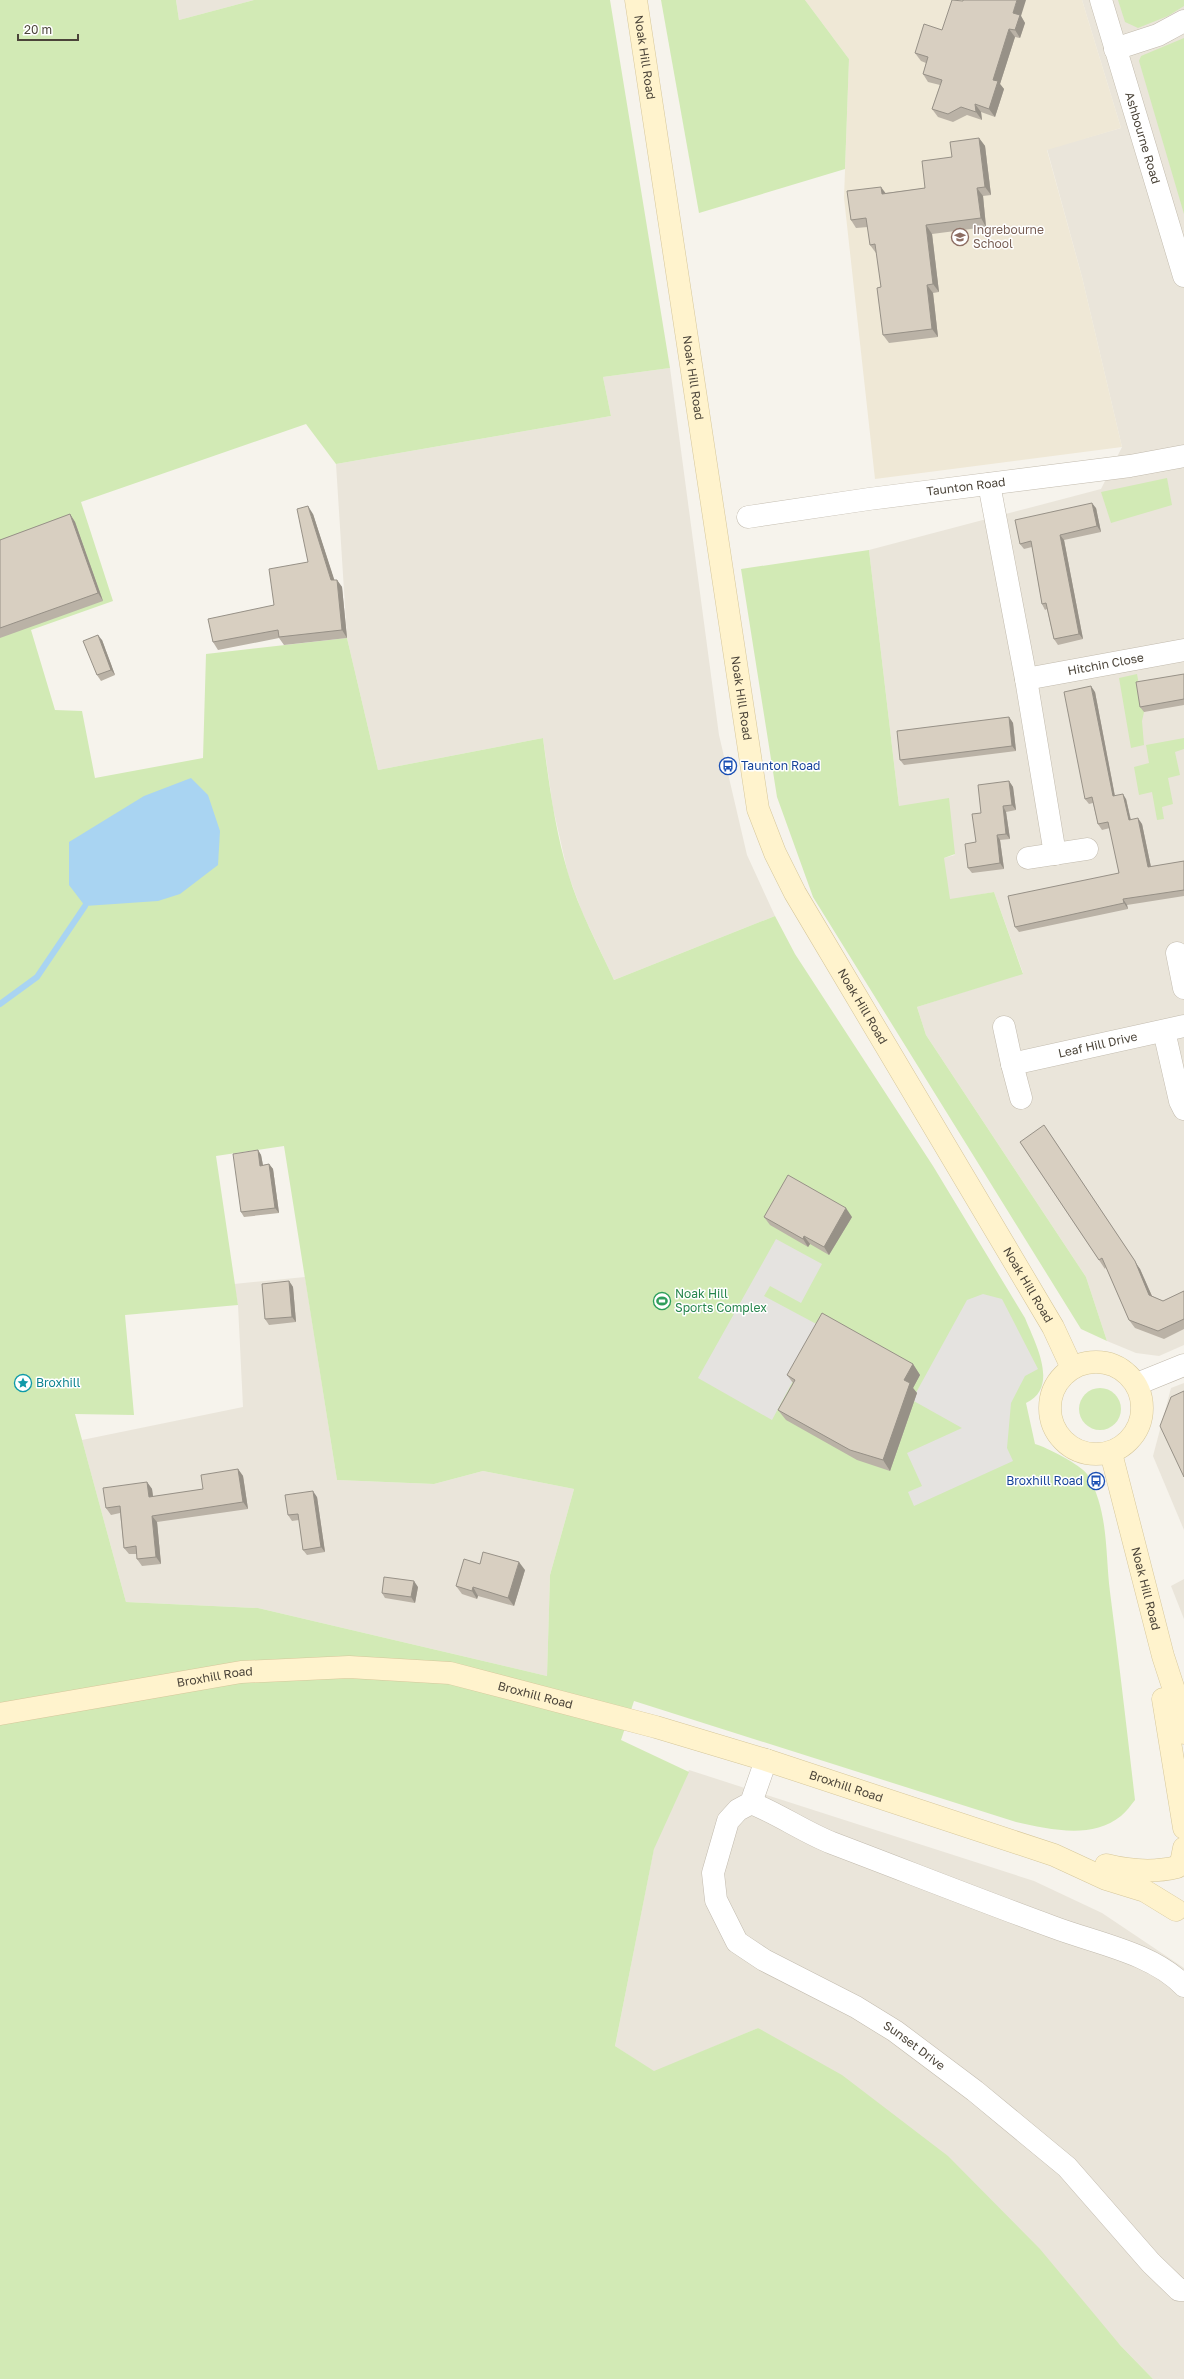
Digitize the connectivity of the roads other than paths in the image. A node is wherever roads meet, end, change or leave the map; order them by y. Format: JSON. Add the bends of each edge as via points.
{"nodes":[{"id":1,"x":636,"y":0,"type":"edge"},
{"id":2,"x":1101,"y":0,"type":"edge"},
{"id":3,"x":1184,"y":21,"type":"edge"},
{"id":4,"x":1115,"y":49,"type":"junction"},
{"id":5,"x":1180,"y":245,"type":"edge"},
{"id":6,"x":1184,"y":276,"type":"edge"},
{"id":7,"x":1184,"y":456,"type":"edge"},
{"id":8,"x":989,"y":484,"type":"junction"},
{"id":9,"x":748,"y":517,"type":"dead end"},
{"id":10,"x":1184,"y":650,"type":"edge"},
{"id":11,"x":1026,"y":679,"type":"junction"},
{"id":12,"x":1087,"y":849,"type":"dead end"},
{"id":13,"x":1055,"y":854,"type":"junction"},
{"id":14,"x":1028,"y":858,"type":"dead end"},
{"id":15,"x":1177,"y":953,"type":"dead end"},
{"id":16,"x":1184,"y":988,"type":"edge"},
{"id":17,"x":1004,"y":1027,"type":"dead end"},
{"id":18,"x":1174,"y":1029,"type":"edge"},
{"id":19,"x":1012,"y":1064,"type":"junction"},
{"id":20,"x":1021,"y":1098,"type":"dead end"},
{"id":21,"x":1184,"y":1109,"type":"edge"},
{"id":22,"x":1184,"y":1366,"type":"edge"},
{"id":23,"x":1072,"y":1368,"type":"junction"},
{"id":24,"x":1137,"y":1384,"type":"junction"},
{"id":25,"x":1111,"y":1453,"type":"junction"},
{"id":26,"x":1163,"y":1656,"type":"junction"},
{"id":27,"x":0,"y":1714,"type":"edge"},
{"id":28,"x":1184,"y":1733,"type":"edge"},
{"id":29,"x":766,"y":1760,"type":"junction"},
{"id":30,"x":751,"y":1803,"type":"junction"},
{"id":31,"x":1184,"y":1828,"type":"edge"},
{"id":32,"x":1054,"y":1854,"type":"junction"},
{"id":33,"x":1182,"y":1860,"type":"edge"},
{"id":34,"x":1180,"y":1914,"type":"edge"},
{"id":35,"x":1184,"y":1986,"type":"edge"},
{"id":36,"x":1182,"y":2292,"type":"edge"}],
"edges":[{"from":1,"to":23,"type":"street","name":"Noak Hill Road","via":[[758,809],[774,853],[795,893],[1052,1327]]},
{"from":2,"to":4,"type":"street","name":"Ashbourne Road"},
{"from":3,"to":4,"type":"street","via":[[1158,35]]},
{"from":4,"to":5,"type":"street","name":"Ashbourne Road"},
{"from":5,"to":6,"type":"street","name":"Ashbourne Road"},
{"from":7,"to":8,"type":"street","name":"Taunton Road","via":[[1130,466]]},
{"from":8,"to":9,"type":"street","name":"Taunton Road"},
{"from":8,"to":11,"type":"street"},
{"from":10,"to":11,"type":"street","name":"Hitchin Close"},
{"from":11,"to":13,"type":"street"},
{"from":12,"to":13,"type":"street"},
{"from":13,"to":14,"type":"street"},
{"from":15,"to":16,"type":"street"},
{"from":17,"to":19,"type":"street"},
{"from":18,"to":19,"type":"street","name":"Leaf Hill Drive"},
{"from":18,"to":21,"type":"street","via":[[1180,1101]]},
{"from":19,"to":20,"type":"street"},
{"from":22,"to":24,"type":"street"},
{"from":23,"to":24,"type":"street","via":[[1083,1363],[1101,1361],[1117,1366]]},
{"from":23,"to":25,"type":"street","via":[[1054,1387],[1050,1403],[1051,1421],[1056,1433],[1064,1442],[1082,1453]]},
{"from":24,"to":25,"type":"street","via":[[1142,1402],[1141,1419],[1131,1439]]},
{"from":25,"to":26,"type":"street","name":"Noak Hill Road"},
{"from":26,"to":28,"type":"street","name":"Noak Hill Road","via":[[1176,1696]]},
{"from":26,"to":31,"type":"street","name":"Noak Hill Road","via":[[1163,1701]]},
{"from":27,"to":29,"type":"street","name":"Broxhill Road","via":[[241,1672],[349,1666],[450,1673],[656,1727]]},
{"from":29,"to":30,"type":"street"},
{"from":29,"to":32,"type":"street","name":"Broxhill Road"},
{"from":30,"to":35,"type":"street","via":[[772,1811],[827,1841],[1045,1924],[1140,1957],[1172,1973]]},
{"from":30,"to":36,"type":"street","name":"Sunset Drive","via":[[738,1810],[728,1821],[714,1873],[716,1900],[737,1942],[764,1960],[817,1986],[895,2031],[981,2095],[1067,2167],[1151,2263]]},
{"from":32,"to":33,"type":"street","name":"Broxhill Road","via":[[1128,1870],[1150,1871]]},
{"from":32,"to":34,"type":"street","name":"Broxhill Road","via":[[1106,1879],[1145,1891]]},
{"from":33,"to":34,"type":"street","via":[[1170,1886],[1171,1898]]}]}
